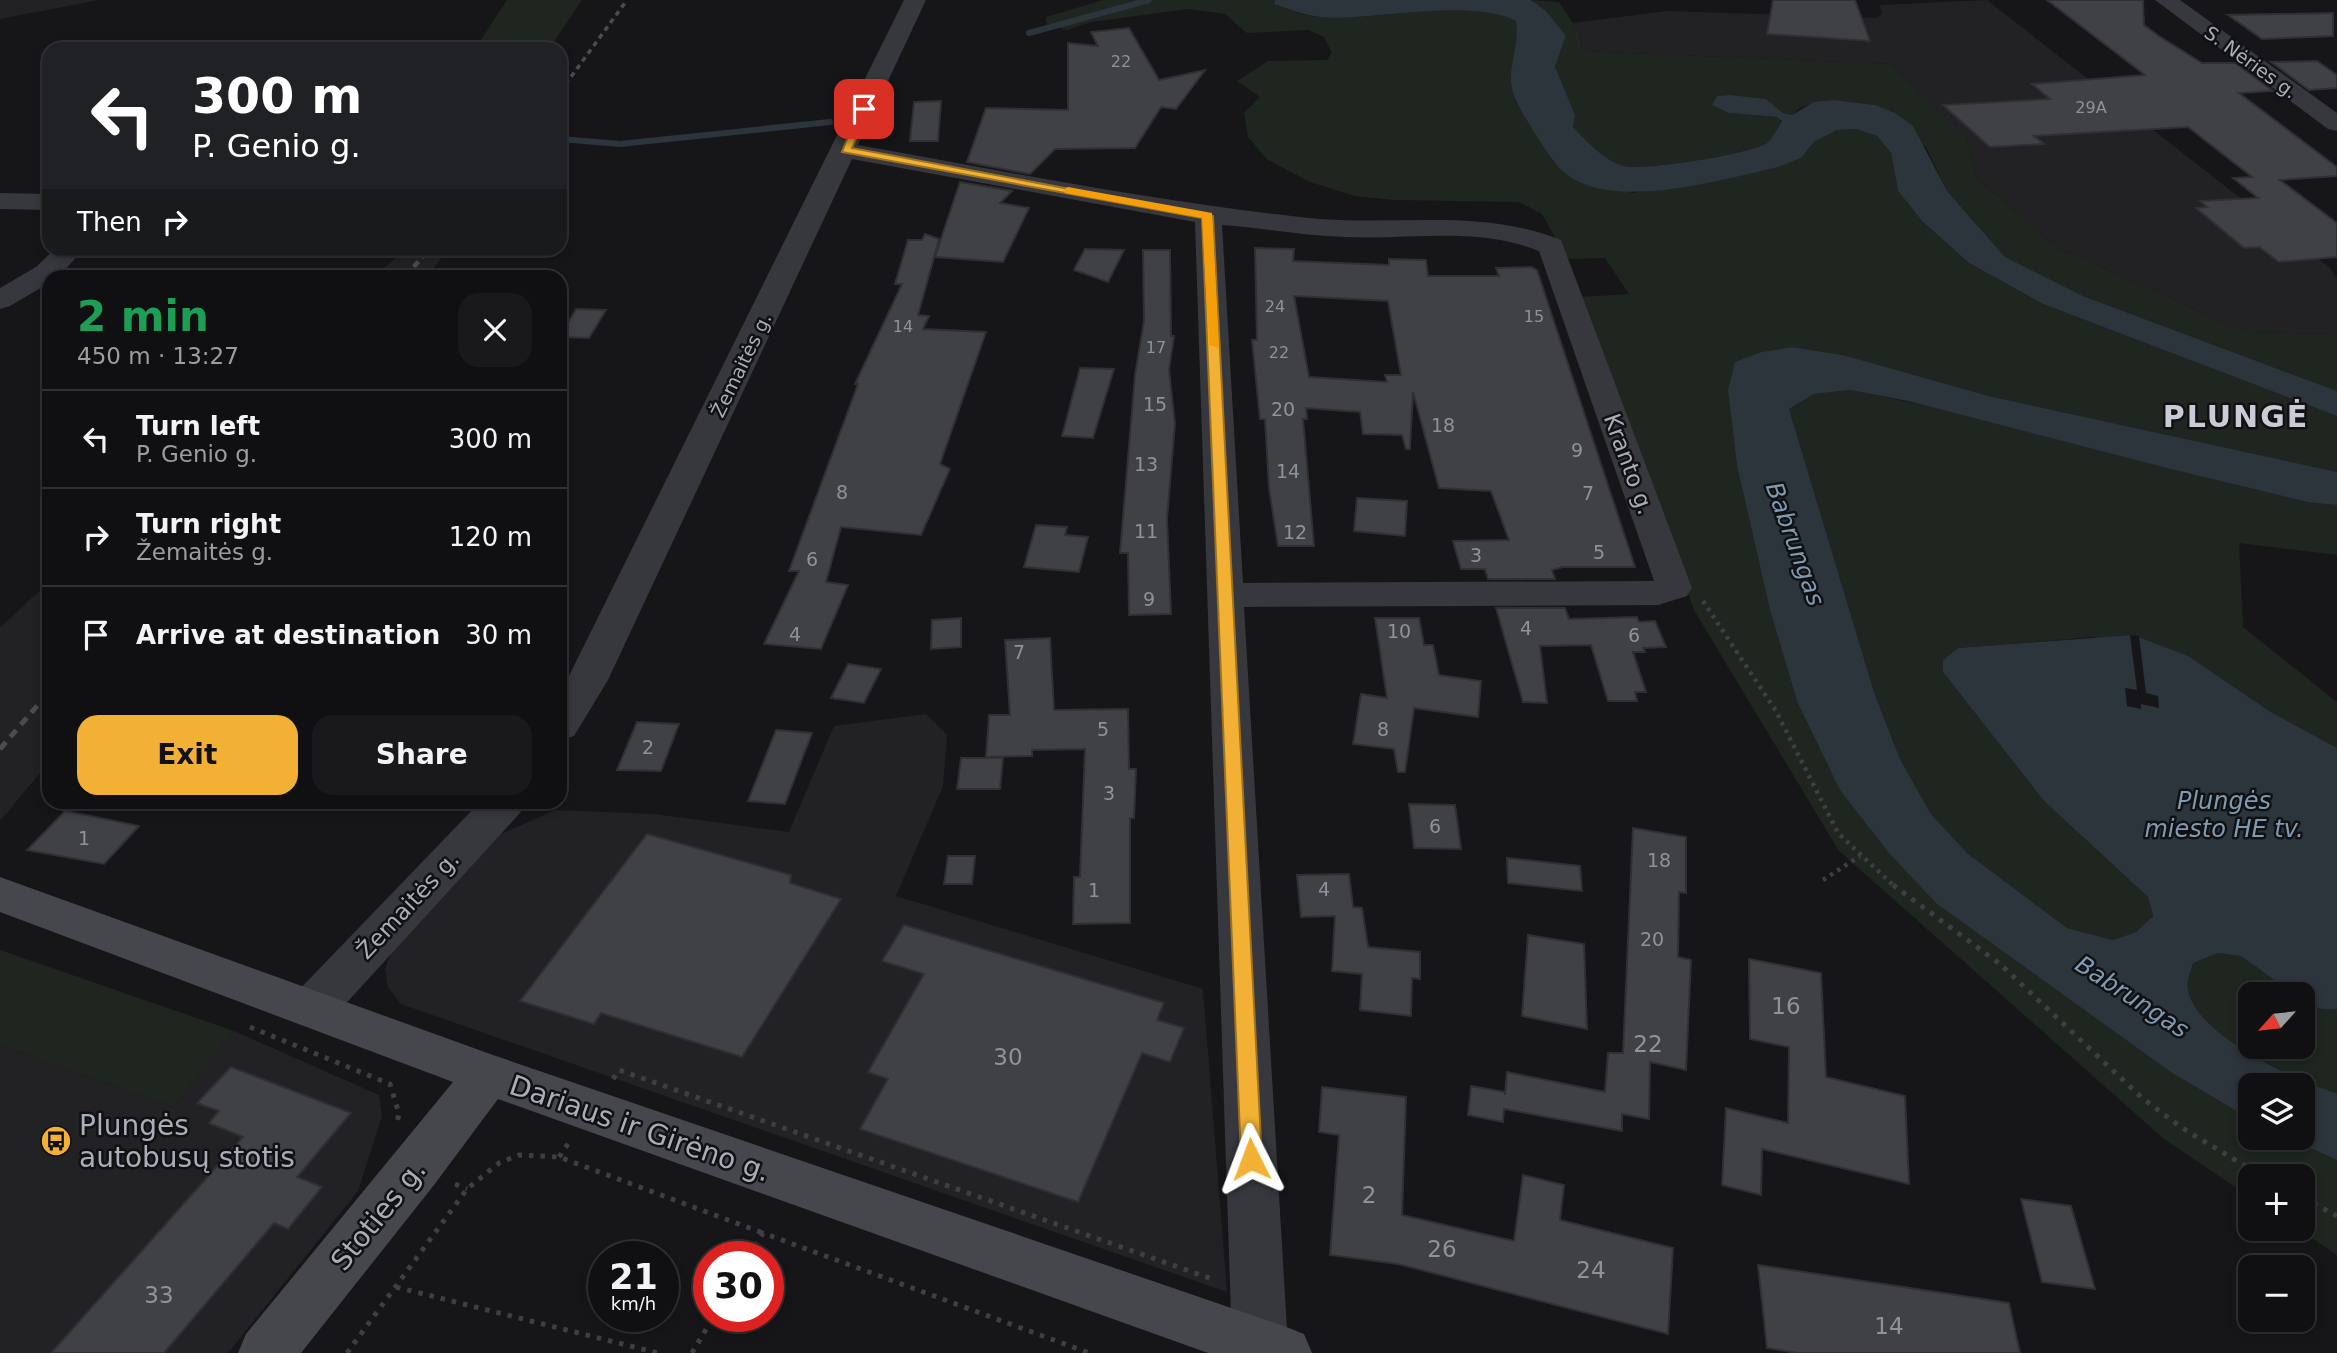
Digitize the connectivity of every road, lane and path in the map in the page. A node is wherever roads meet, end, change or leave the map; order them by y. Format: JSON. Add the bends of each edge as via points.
{"nodes":[{"id":1,"x":915,"y":0,"type":"edge"},
{"id":2,"x":2166,"y":0,"type":"edge"},
{"id":3,"x":2337,"y":124,"type":"edge"},
{"id":4,"x":845,"y":150,"type":"junction"},
{"id":5,"x":0,"y":201,"type":"edge"},
{"id":6,"x":42,"y":201,"type":"edge"},
{"id":7,"x":1208,"y":216,"type":"junction"},
{"id":8,"x":64,"y":256,"type":"edge"},
{"id":9,"x":49,"y":270,"type":"edge"},
{"id":10,"x":42,"y":275,"type":"edge"},
{"id":11,"x":0,"y":300,"type":"edge"},
{"id":12,"x":1674,"y":588,"type":"junction"},
{"id":13,"x":1227,"y":595,"type":"junction"},
{"id":14,"x":567,"y":715,"type":"edge"},
{"id":15,"x":498,"y":809,"type":"edge"},
{"id":16,"x":1860,"y":856,"type":"junction"},
{"id":17,"x":1823,"y":880,"type":"dead end"},
{"id":18,"x":0,"y":894,"type":"edge"},
{"id":19,"x":312,"y":1008,"type":"junction"},
{"id":20,"x":247,"y":1026,"type":"dead end"},
{"id":21,"x":488,"y":1074,"type":"junction"},
{"id":22,"x":405,"y":1149,"type":"junction"},
{"id":23,"x":2242,"y":1164,"type":"edge"},
{"id":24,"x":467,"y":1189,"type":"junction"},
{"id":25,"x":2315,"y":1204,"type":"edge"},
{"id":26,"x":2337,"y":1216,"type":"edge"},
{"id":27,"x":763,"y":1233,"type":"junction"},
{"id":28,"x":758,"y":1241,"type":"edge"},
{"id":29,"x":396,"y":1287,"type":"junction"},
{"id":30,"x":704,"y":1332,"type":"edge"},
{"id":31,"x":1272,"y":1349,"type":"edge"},
{"id":32,"x":265,"y":1353,"type":"edge"},
{"id":33,"x":347,"y":1353,"type":"edge"},
{"id":34,"x":658,"y":1353,"type":"edge"},
{"id":35,"x":692,"y":1353,"type":"edge"},
{"id":36,"x":1089,"y":1353,"type":"edge"}],
"edges":[{"from":1,"to":4,"type":"street","name":"Žemaitės g."},
{"from":2,"to":3,"type":"street","name":"S. Nėries g."},
{"from":4,"to":7,"type":"street","name":"Kranto g."},
{"from":4,"to":14,"type":"street","name":"Žemaitės g.","via":[[589,680]]},
{"from":5,"to":6,"type":"street"},
{"from":7,"to":12,"type":"street","name":"Kranto g.","via":[[1349,229],[1494,229],[1526,233],[1551,246]]},
{"from":7,"to":13,"type":"street"},
{"from":8,"to":9,"type":"street"},
{"from":10,"to":11,"type":"street"},
{"from":12,"to":13,"type":"street","via":[[1658,593]]},
{"from":12,"to":16,"type":"path","via":[[1703,601],[1776,710],[1838,833]]},
{"from":13,"to":31,"type":"street"},
{"from":15,"to":19,"type":"street","name":"Žemaitės g."},
{"from":16,"to":17,"type":"path"},
{"from":16,"to":23,"type":"path","via":[[1909,899],[2015,977],[2141,1097]]},
{"from":18,"to":19,"type":"main road","name":"Dariaus ir Girėno g."},
{"from":19,"to":21,"type":"main road","name":"Dariaus ir Girėno g."},
{"from":20,"to":22,"type":"path","via":[[390,1084]]},
{"from":21,"to":22,"type":"main road","name":"Stoties g."},
{"from":21,"to":31,"type":"main road","name":"Dariaus ir Girėno g."},
{"from":22,"to":24,"type":"path"},
{"from":22,"to":32,"type":"main road","name":"Stoties g."},
{"from":24,"to":27,"type":"path","via":[[492,1166],[515,1154],[535,1152]]},
{"from":24,"to":29,"type":"path"},
{"from":25,"to":26,"type":"path"},
{"from":27,"to":28,"type":"path"},
{"from":27,"to":36,"type":"path"},
{"from":29,"to":33,"type":"path"},
{"from":29,"to":34,"type":"path"},
{"from":30,"to":35,"type":"path"}]}
